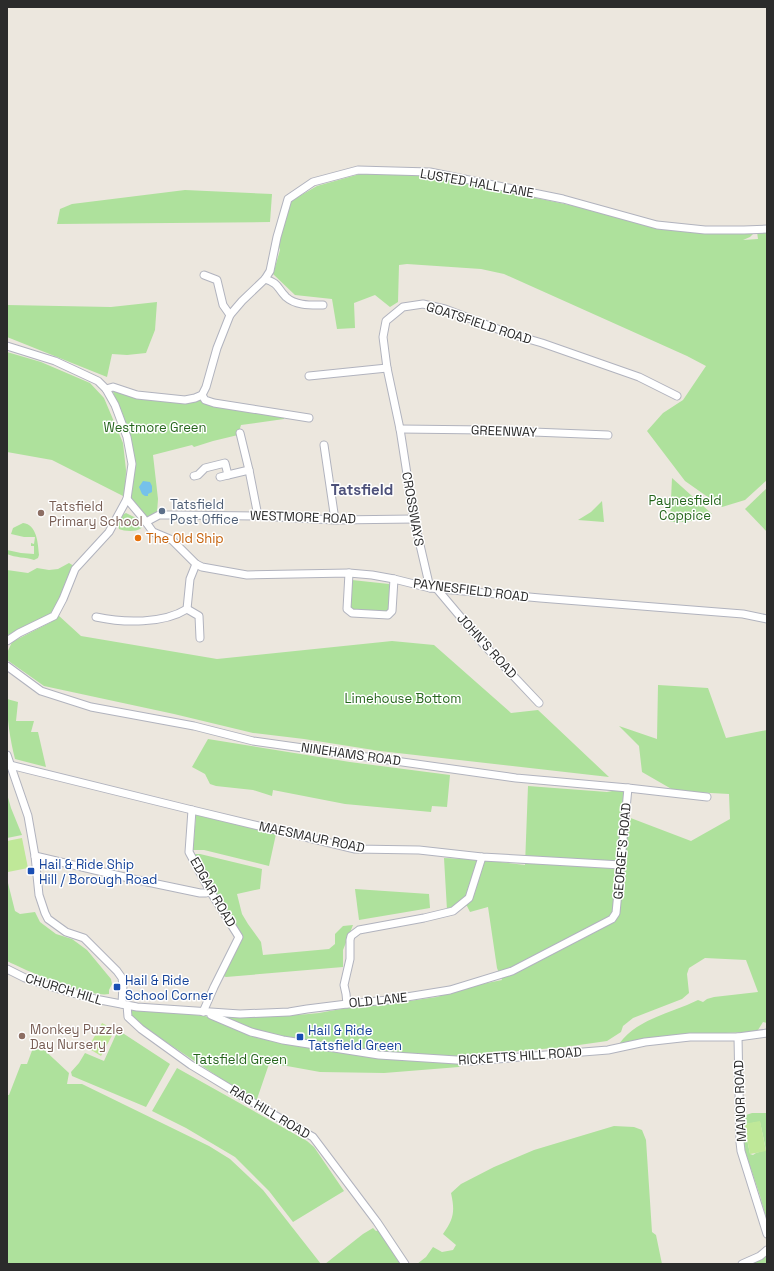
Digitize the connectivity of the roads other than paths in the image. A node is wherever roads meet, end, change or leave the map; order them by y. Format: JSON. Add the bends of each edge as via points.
{"nodes":[{"id":1,"x":767,"y":229,"type":"edge"},
{"id":2,"x":204,"y":275,"type":"dead end"},
{"id":3,"x":265,"y":279,"type":"junction"},
{"id":4,"x":323,"y":305,"type":"dead end"},
{"id":5,"x":230,"y":315,"type":"junction"},
{"id":6,"x":7,"y":346,"type":"edge"},
{"id":7,"x":387,"y":368,"type":"junction"},
{"id":8,"x":309,"y":376,"type":"dead end"},
{"id":9,"x":106,"y":389,"type":"junction"},
{"id":10,"x":202,"y":395,"type":"junction"},
{"id":11,"x":677,"y":396,"type":"dead end"},
{"id":12,"x":309,"y":418,"type":"dead end"},
{"id":13,"x":400,"y":429,"type":"junction"},
{"id":14,"x":240,"y":433,"type":"dead end"},
{"id":15,"x":608,"y":435,"type":"dead end"},
{"id":16,"x":324,"y":445,"type":"dead end"},
{"id":17,"x":249,"y":470,"type":"junction"},
{"id":18,"x":228,"y":475,"type":"junction"},
{"id":19,"x":194,"y":476,"type":"dead end"},
{"id":20,"x":220,"y":477,"type":"dead end"},
{"id":21,"x":127,"y":499,"type":"junction"},
{"id":22,"x":258,"y":516,"type":"junction"},
{"id":23,"x":414,"y":519,"type":"junction"},
{"id":24,"x":335,"y":520,"type":"junction"},
{"id":25,"x":146,"y":522,"type":"junction"},
{"id":26,"x":196,"y":564,"type":"junction"},
{"id":27,"x":349,"y":573,"type":"junction"},
{"id":28,"x":394,"y":579,"type":"junction"},
{"id":29,"x":433,"y":588,"type":"junction"},
{"id":30,"x":188,"y":609,"type":"junction"},
{"id":31,"x":96,"y":617,"type":"dead end"},
{"id":32,"x":767,"y":619,"type":"edge"},
{"id":33,"x":200,"y":638,"type":"dead end"},
{"id":34,"x":7,"y":641,"type":"edge"},
{"id":35,"x":7,"y":666,"type":"edge"},
{"id":36,"x":539,"y":703,"type":"dead end"},
{"id":37,"x":7,"y":755,"type":"edge"},
{"id":38,"x":10,"y":765,"type":"junction"},
{"id":39,"x":628,"y":788,"type":"junction"},
{"id":40,"x":707,"y":797,"type":"dead end"},
{"id":41,"x":192,"y":810,"type":"junction"},
{"id":42,"x":35,"y":856,"type":"junction"},
{"id":43,"x":482,"y":857,"type":"junction"},
{"id":44,"x":620,"y":865,"type":"junction"},
{"id":45,"x":210,"y":891,"type":"junction"},
{"id":46,"x":616,"y":913,"type":"joint"},
{"id":47,"x":7,"y":969,"type":"edge"},
{"id":48,"x":347,"y":1004,"type":"junction"},
{"id":49,"x":124,"y":1005,"type":"junction"},
{"id":50,"x":204,"y":1012,"type":"junction"},
{"id":51,"x":767,"y":1033,"type":"edge"},
{"id":52,"x":738,"y":1037,"type":"junction"},
{"id":53,"x":767,"y":1234,"type":"edge"},
{"id":54,"x":767,"y":1250,"type":"edge"},
{"id":55,"x":405,"y":1264,"type":"edge"},
{"id":56,"x":742,"y":1264,"type":"edge"}],
"edges":[{"from":1,"to":3,"type":"street","name":"LUSTED HALL LANE","via":[[705,230],[657,225],[563,199],[430,172],[358,170],[313,182],[288,199],[276,237],[270,271]]},
{"from":2,"to":5,"type":"street","via":[[217,280],[223,305]]},
{"from":3,"to":4,"type":"street","via":[[276,283],[291,300],[303,304]]},
{"from":3,"to":5,"type":"street","name":"LUSTED HALL LANE"},
{"from":5,"to":10,"type":"street","name":"LUSTED HALL LANE"},
{"from":6,"to":9,"type":"street","via":[[56,362],[98,381]]},
{"from":7,"to":8,"type":"street"},
{"from":7,"to":11,"type":"street","name":"GOATSFIELD ROAD","via":[[383,337],[386,321],[403,307],[423,304],[445,309],[639,377]]},
{"from":7,"to":13,"type":"street","name":"GOATSFIELD ROAD"},
{"from":9,"to":10,"type":"street","via":[[113,387],[137,395],[185,400]]},
{"from":9,"to":21,"type":"street","via":[[115,405],[130,450],[132,464]]},
{"from":10,"to":12,"type":"street","via":[[205,400],[214,403]]},
{"from":13,"to":15,"type":"street","name":"GREENWAY"},
{"from":13,"to":23,"type":"street","name":"CROSSWAYS"},
{"from":14,"to":17,"type":"street"},
{"from":16,"to":24,"type":"street"},
{"from":17,"to":18,"type":"street"},
{"from":17,"to":22,"type":"street"},
{"from":18,"to":19,"type":"street","via":[[224,463],[205,468]]},
{"from":18,"to":20,"type":"street"},
{"from":21,"to":25,"type":"street"},
{"from":21,"to":34,"type":"street","via":[[109,532],[75,569],[64,599],[54,616]]},
{"from":22,"to":24,"type":"street","name":"WESTMORE ROAD"},
{"from":22,"to":25,"type":"street","name":"WESTMORE ROAD","via":[[159,515]]},
{"from":23,"to":24,"type":"street","name":"WESTMORE ROAD"},
{"from":23,"to":29,"type":"street","name":"CROSSWAYS"},
{"from":25,"to":26,"type":"street","via":[[153,532],[172,540]]},
{"from":26,"to":27,"type":"street","name":"PAYNESFIELD ROAD","via":[[247,574]]},
{"from":26,"to":30,"type":"street","via":[[190,579]]},
{"from":27,"to":28,"type":"street","name":"PAYNESFIELD ROAD"},
{"from":27,"to":28,"type":"street","via":[[347,609],[352,613],[388,615],[392,611]]},
{"from":28,"to":29,"type":"street","name":"PAYNESFIELD ROAD"},
{"from":29,"to":32,"type":"street","name":"PAYNESFIELD ROAD","via":[[743,614]]},
{"from":29,"to":36,"type":"street","name":"JOHN'S ROAD"},
{"from":30,"to":31,"type":"street","via":[[172,616],[129,622]]},
{"from":30,"to":33,"type":"street","via":[[199,616]]},
{"from":35,"to":39,"type":"street","name":"NINEHAMS ROAD","via":[[41,690],[91,707],[253,740],[516,778]]},
{"from":37,"to":38,"type":"street"},
{"from":38,"to":41,"type":"street","name":"MAESMAUR ROAD"},
{"from":38,"to":42,"type":"street","via":[[28,816]]},
{"from":39,"to":40,"type":"street","name":"NINEHAMS ROAD"},
{"from":39,"to":44,"type":"street","name":"GEORGE'S ROAD"},
{"from":41,"to":43,"type":"street","name":"MAESMAUR ROAD","via":[[355,848],[419,850]]},
{"from":41,"to":45,"type":"street","name":"EDGAR ROAD","via":[[189,852]]},
{"from":42,"to":45,"type":"street","via":[[200,894]]},
{"from":42,"to":49,"type":"street","via":[[39,895],[48,919],[66,932],[84,938],[117,971],[122,978]]},
{"from":43,"to":44,"type":"street","name":"MAESMAUR ROAD"},
{"from":43,"to":48,"type":"street","via":[[469,898],[453,911],[359,930],[351,936],[350,959],[344,984]]},
{"from":44,"to":46,"type":"street","name":"GEORGE'S ROAD"},
{"from":45,"to":50,"type":"street","name":"EDGAR ROAD","via":[[239,937]]},
{"from":46,"to":48,"type":"street","name":"OLD LANE","via":[[600,925],[512,971],[450,990]]},
{"from":47,"to":49,"type":"street","name":"CHURCH HILL","via":[[25,978],[65,991]]},
{"from":48,"to":50,"type":"street","name":"OLD LANE","via":[[289,1012]]},
{"from":49,"to":50,"type":"street","name":"OLD LANE"},
{"from":49,"to":55,"type":"street","name":"RAG HILL ROAD","via":[[128,1017],[141,1029],[191,1065],[313,1137]]},
{"from":50,"to":52,"type":"street","name":"RICKETTS HILL ROAD","via":[[251,1032],[283,1040],[379,1055],[472,1061],[608,1050],[645,1042],[690,1037]]},
{"from":51,"to":52,"type":"street","name":"RICKETTS HILL ROAD"},
{"from":52,"to":53,"type":"street","name":"MANOR ROAD","via":[[741,1151]]},
{"from":54,"to":56,"type":"street"}]}
